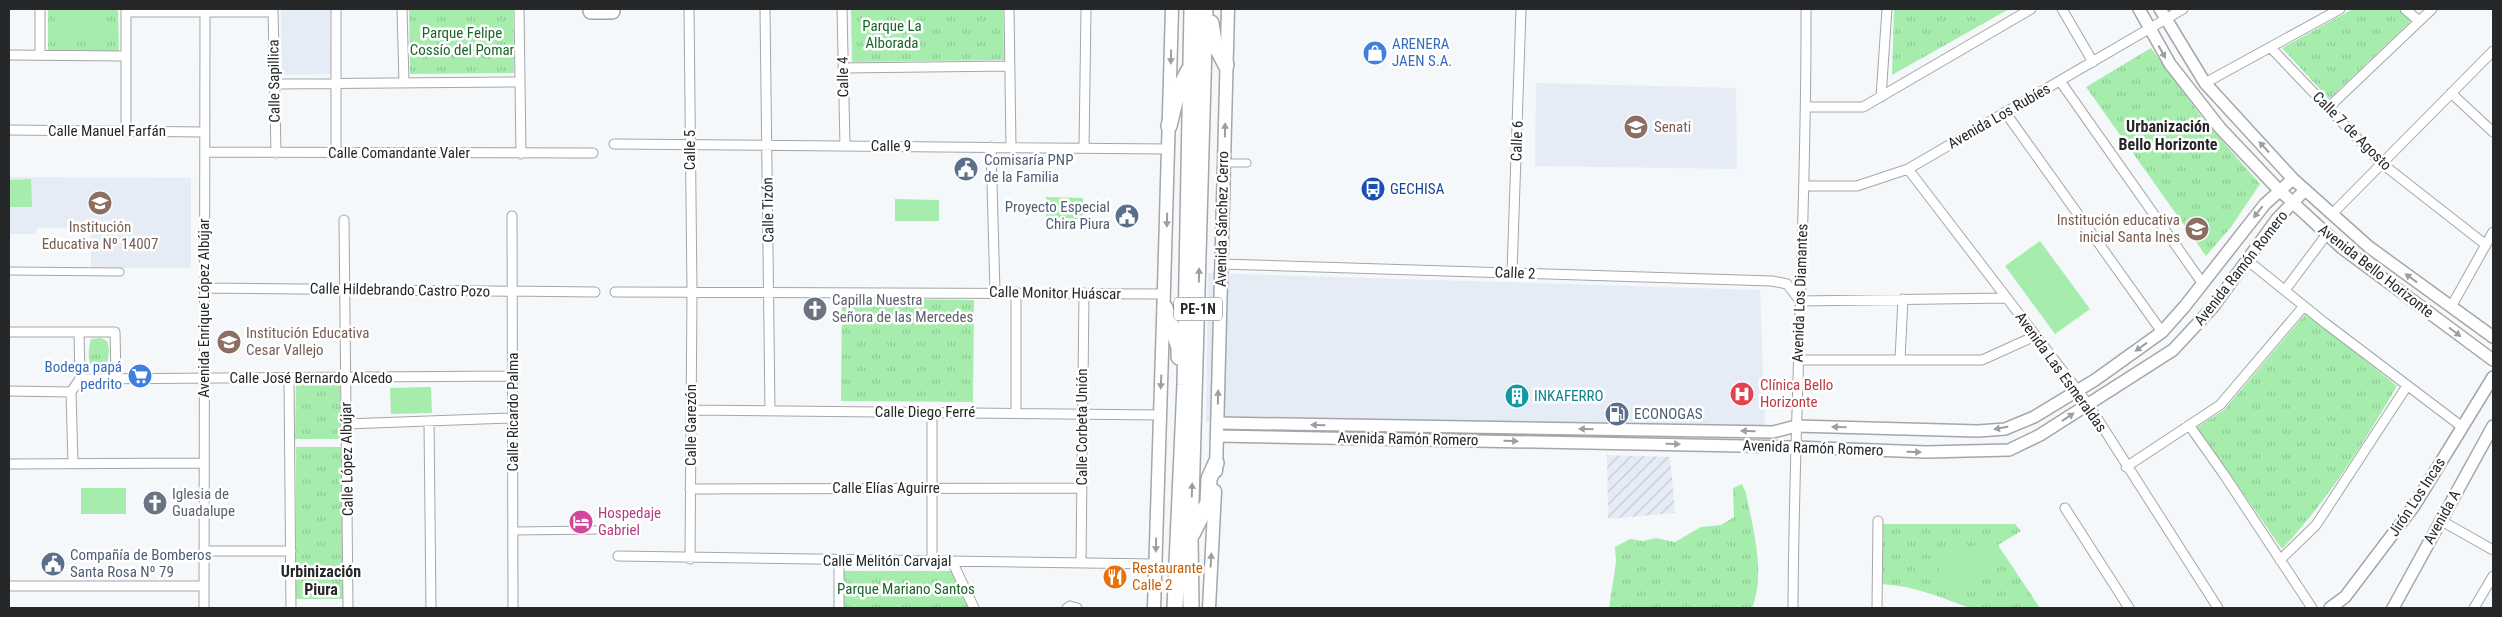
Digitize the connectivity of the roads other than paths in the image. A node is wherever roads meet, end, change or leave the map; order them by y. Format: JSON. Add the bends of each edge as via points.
{"nodes":[{"id":1,"x":40,"y":9,"type":"edge"},
{"id":2,"x":336,"y":9,"type":"edge"},
{"id":3,"x":402,"y":9,"type":"edge"},
{"id":4,"x":519,"y":9,"type":"edge"},
{"id":5,"x":689,"y":9,"type":"edge"},
{"id":6,"x":765,"y":9,"type":"edge"},
{"id":7,"x":842,"y":9,"type":"edge"},
{"id":8,"x":1009,"y":9,"type":"edge"},
{"id":9,"x":1086,"y":9,"type":"edge"},
{"id":10,"x":1172,"y":9,"type":"edge"},
{"id":11,"x":1192,"y":9,"type":"edge"},
{"id":12,"x":1205,"y":9,"type":"edge"},
{"id":13,"x":1210,"y":9,"type":"edge"},
{"id":14,"x":1228,"y":9,"type":"edge"},
{"id":15,"x":1521,"y":9,"type":"edge"},
{"id":16,"x":1806,"y":9,"type":"edge"},
{"id":17,"x":1887,"y":9,"type":"edge"},
{"id":18,"x":2031,"y":9,"type":"edge"},
{"id":19,"x":2062,"y":9,"type":"edge"},
{"id":20,"x":2139,"y":9,"type":"edge"},
{"id":21,"x":2183,"y":9,"type":"edge"},
{"id":22,"x":2340,"y":9,"type":"edge"},
{"id":23,"x":2405,"y":9,"type":"edge"},
{"id":24,"x":2432,"y":9,"type":"edge"},
{"id":25,"x":126,"y":11,"type":"edge"},
{"id":26,"x":205,"y":11,"type":"edge"},
{"id":27,"x":273,"y":11,"type":"edge"},
{"id":28,"x":591,"y":11,"type":"dead end"},
{"id":29,"x":612,"y":11,"type":"dead end"},
{"id":30,"x":2163,"y":14,"type":"edge"},
{"id":31,"x":2419,"y":21,"type":"junction"},
{"id":32,"x":2149,"y":28,"type":"junction"},
{"id":33,"x":2271,"y":48,"type":"junction"},
{"id":34,"x":2493,"y":51,"type":"edge"},
{"id":35,"x":9,"y":55,"type":"edge"},
{"id":36,"x":40,"y":55,"type":"junction"},
{"id":37,"x":125,"y":56,"type":"junction"},
{"id":38,"x":2093,"y":62,"type":"junction"},
{"id":39,"x":1226,"y":65,"type":"junction"},
{"id":40,"x":1010,"y":66,"type":"junction"},
{"id":41,"x":1191,"y":67,"type":"junction"},
{"id":42,"x":843,"y":68,"type":"junction"},
{"id":43,"x":2060,"y":81,"type":"junction"},
{"id":44,"x":520,"y":82,"type":"junction"},
{"id":45,"x":404,"y":83,"type":"junction"},
{"id":46,"x":2205,"y":83,"type":"junction"},
{"id":47,"x":274,"y":84,"type":"junction"},
{"id":48,"x":336,"y":84,"type":"junction"},
{"id":49,"x":2451,"y":93,"type":"junction"},
{"id":50,"x":1881,"y":97,"type":"junction"},
{"id":51,"x":1807,"y":107,"type":"junction"},
{"id":52,"x":2328,"y":108,"type":"junction"},
{"id":53,"x":2005,"y":112,"type":"junction"},
{"id":54,"x":1169,"y":126,"type":"junction"},
{"id":55,"x":9,"y":130,"type":"edge"},
{"id":56,"x":126,"y":131,"type":"junction"},
{"id":57,"x":205,"y":132,"type":"junction"},
{"id":58,"x":2493,"y":132,"type":"edge"},
{"id":59,"x":614,"y":144,"type":"dead end"},
{"id":60,"x":690,"y":145,"type":"junction"},
{"id":61,"x":767,"y":146,"type":"junction"},
{"id":62,"x":845,"y":146,"type":"junction"},
{"id":63,"x":991,"y":147,"type":"junction"},
{"id":64,"x":1011,"y":147,"type":"junction"},
{"id":65,"x":1084,"y":148,"type":"junction"},
{"id":66,"x":1168,"y":148,"type":"junction"},
{"id":67,"x":205,"y":152,"type":"junction"},
{"id":68,"x":276,"y":153,"type":"junction"},
{"id":69,"x":336,"y":153,"type":"junction"},
{"id":70,"x":593,"y":153,"type":"dead end"},
{"id":71,"x":521,"y":154,"type":"junction"},
{"id":72,"x":2380,"y":162,"type":"junction"},
{"id":73,"x":1224,"y":163,"type":"junction"},
{"id":74,"x":1247,"y":163,"type":"dead end"},
{"id":75,"x":1908,"y":169,"type":"junction"},
{"id":76,"x":2293,"y":179,"type":"junction"},
{"id":77,"x":1804,"y":186,"type":"junction"},
{"id":78,"x":2305,"y":190,"type":"junction"},
{"id":79,"x":2280,"y":191,"type":"junction"},
{"id":80,"x":2293,"y":202,"type":"junction"},
{"id":81,"x":2332,"y":214,"type":"junction"},
{"id":82,"x":512,"y":216,"type":"dead end"},
{"id":83,"x":344,"y":220,"type":"dead end"},
{"id":84,"x":2493,"y":232,"type":"edge"},
{"id":85,"x":2327,"y":234,"type":"junction"},
{"id":86,"x":2486,"y":246,"type":"junction"},
{"id":87,"x":2247,"y":260,"type":"junction"},
{"id":88,"x":1221,"y":264,"type":"junction"},
{"id":89,"x":9,"y":271,"type":"edge"},
{"id":90,"x":120,"y":272,"type":"dead end"},
{"id":91,"x":1512,"y":273,"type":"junction"},
{"id":92,"x":2203,"y":284,"type":"junction"},
{"id":93,"x":204,"y":288,"type":"junction"},
{"id":94,"x":345,"y":289,"type":"junction"},
{"id":95,"x":2285,"y":290,"type":"junction"},
{"id":96,"x":513,"y":291,"type":"junction"},
{"id":97,"x":595,"y":292,"type":"dead end"},
{"id":98,"x":616,"y":292,"type":"dead end"},
{"id":99,"x":692,"y":292,"type":"junction"},
{"id":100,"x":770,"y":292,"type":"junction"},
{"id":101,"x":995,"y":292,"type":"junction"},
{"id":102,"x":1016,"y":292,"type":"junction"},
{"id":103,"x":1084,"y":293,"type":"junction"},
{"id":104,"x":2006,"y":298,"type":"junction"},
{"id":105,"x":1903,"y":299,"type":"junction"},
{"id":106,"x":1165,"y":301,"type":"junction"},
{"id":107,"x":1800,"y":301,"type":"junction"},
{"id":108,"x":2304,"y":306,"type":"junction"},
{"id":109,"x":2451,"y":307,"type":"junction"},
{"id":110,"x":9,"y":332,"type":"edge"},
{"id":111,"x":79,"y":332,"type":"junction"},
{"id":112,"x":2162,"y":332,"type":"junction"},
{"id":113,"x":2035,"y":336,"type":"junction"},
{"id":114,"x":2493,"y":337,"type":"edge"},
{"id":115,"x":1900,"y":359,"type":"junction"},
{"id":116,"x":1798,"y":360,"type":"junction"},
{"id":117,"x":2493,"y":360,"type":"edge"},
{"id":118,"x":513,"y":376,"type":"junction"},
{"id":119,"x":2493,"y":377,"type":"edge"},
{"id":120,"x":289,"y":378,"type":"junction"},
{"id":121,"x":346,"y":378,"type":"junction"},
{"id":122,"x":116,"y":379,"type":"junction"},
{"id":123,"x":204,"y":379,"type":"junction"},
{"id":124,"x":80,"y":380,"type":"junction"},
{"id":125,"x":1185,"y":385,"type":"junction"},
{"id":126,"x":2407,"y":386,"type":"junction"},
{"id":127,"x":2076,"y":390,"type":"junction"},
{"id":128,"x":9,"y":391,"type":"edge"},
{"id":129,"x":71,"y":392,"type":"junction"},
{"id":130,"x":2088,"y":404,"type":"junction"},
{"id":131,"x":691,"y":410,"type":"junction"},
{"id":132,"x":770,"y":411,"type":"junction"},
{"id":133,"x":932,"y":412,"type":"junction"},
{"id":134,"x":1016,"y":412,"type":"junction"},
{"id":135,"x":1082,"y":413,"type":"junction"},
{"id":136,"x":1159,"y":415,"type":"junction"},
{"id":137,"x":513,"y":418,"type":"junction"},
{"id":138,"x":429,"y":421,"type":"junction"},
{"id":139,"x":346,"y":424,"type":"junction"},
{"id":140,"x":2189,"y":425,"type":"junction"},
{"id":141,"x":1796,"y":426,"type":"junction"},
{"id":142,"x":2461,"y":426,"type":"junction"},
{"id":143,"x":2493,"y":426,"type":"edge"},
{"id":144,"x":1217,"y":429,"type":"junction"},
{"id":145,"x":1606,"y":429,"type":"junction"},
{"id":146,"x":1630,"y":430,"type":"junction"},
{"id":147,"x":1606,"y":443,"type":"junction"},
{"id":148,"x":1630,"y":443,"type":"junction"},
{"id":149,"x":1795,"y":447,"type":"junction"},
{"id":150,"x":73,"y":463,"type":"junction"},
{"id":151,"x":204,"y":463,"type":"junction"},
{"id":152,"x":1216,"y":463,"type":"junction"},
{"id":153,"x":9,"y":464,"type":"edge"},
{"id":154,"x":2126,"y":467,"type":"junction"},
{"id":155,"x":690,"y":488,"type":"junction"},
{"id":156,"x":933,"y":488,"type":"junction"},
{"id":157,"x":1082,"y":488,"type":"junction"},
{"id":158,"x":2064,"y":508,"type":"dead end"},
{"id":159,"x":2440,"y":520,"type":"junction"},
{"id":160,"x":1878,"y":521,"type":"dead end"},
{"id":161,"x":600,"y":530,"type":"dead end"},
{"id":162,"x":513,"y":531,"type":"junction"},
{"id":163,"x":1190,"y":537,"type":"junction"},
{"id":164,"x":2493,"y":550,"type":"edge"},
{"id":165,"x":204,"y":551,"type":"junction"},
{"id":166,"x":291,"y":551,"type":"junction"},
{"id":167,"x":618,"y":556,"type":"dead end"},
{"id":168,"x":690,"y":559,"type":"junction"},
{"id":169,"x":839,"y":560,"type":"junction"},
{"id":170,"x":2280,"y":560,"type":"junction"},
{"id":171,"x":932,"y":561,"type":"junction"},
{"id":172,"x":952,"y":561,"type":"junction"},
{"id":173,"x":1081,"y":561,"type":"junction"},
{"id":174,"x":1155,"y":564,"type":"junction"},
{"id":175,"x":2493,"y":576,"type":"edge"},
{"id":176,"x":9,"y":586,"type":"edge"},
{"id":177,"x":204,"y":586,"type":"junction"},
{"id":178,"x":204,"y":608,"type":"edge"},
{"id":179,"x":291,"y":608,"type":"edge"},
{"id":180,"x":348,"y":608,"type":"edge"},
{"id":181,"x":431,"y":608,"type":"edge"},
{"id":182,"x":513,"y":608,"type":"edge"},
{"id":183,"x":839,"y":608,"type":"edge"},
{"id":184,"x":974,"y":608,"type":"edge"},
{"id":185,"x":1067,"y":608,"type":"edge"},
{"id":186,"x":1077,"y":608,"type":"edge"},
{"id":187,"x":1154,"y":608,"type":"edge"},
{"id":188,"x":1175,"y":608,"type":"edge"},
{"id":189,"x":1190,"y":608,"type":"edge"},
{"id":190,"x":1209,"y":608,"type":"edge"},
{"id":191,"x":1793,"y":608,"type":"edge"},
{"id":192,"x":1877,"y":608,"type":"edge"},
{"id":193,"x":2129,"y":608,"type":"edge"},
{"id":194,"x":2218,"y":608,"type":"edge"},
{"id":195,"x":2312,"y":608,"type":"edge"},
{"id":196,"x":2330,"y":608,"type":"edge"},
{"id":197,"x":2393,"y":608,"type":"edge"},
{"id":198,"x":2474,"y":608,"type":"edge"}],
"edges":[{"from":1,"to":36,"type":"street"},
{"from":2,"to":48,"type":"street"},
{"from":3,"to":45,"type":"street"},
{"from":4,"to":44,"type":"street"},
{"from":5,"to":60,"type":"street","name":"Calle 5"},
{"from":6,"to":61,"type":"street","name":"Calle Tizón"},
{"from":7,"to":42,"type":"street","name":"Calle 4"},
{"from":8,"to":40,"type":"street"},
{"from":9,"to":65,"type":"street"},
{"from":10,"to":54,"type":"main road","one_way":true},
{"from":11,"to":41,"type":"main road","number":"PE-1N"},
{"from":163,"to":12,"type":"main road","name":"Avenida Sánchez Cerro","number":"PE-1N","one_way":true},
{"from":13,"to":39,"type":"main road","via":[[1212,35]]},
{"from":14,"to":39,"type":"main road","name":"Avenida Sánchez Cerro"},
{"from":15,"to":91,"type":"street","name":"Calle 6"},
{"from":16,"to":51,"type":"street","name":"Avenida Los Diamantes"},
{"from":17,"to":50,"type":"street"},
{"from":18,"to":50,"type":"street"},
{"from":19,"to":38,"type":"street"},
{"from":20,"to":32,"type":"street","name":"Avenida Bello Horizonte"},
{"from":21,"to":30,"type":"street","name":"Avenida Los Rubíes"},
{"from":22,"to":33,"type":"street"},
{"from":23,"to":31,"type":"street"},
{"from":24,"to":31,"type":"street"},
{"from":25,"to":26,"type":"street"},
{"from":25,"to":37,"type":"street"},
{"from":26,"to":27,"type":"street"},
{"from":26,"to":57,"type":"street","name":"Avenida Enrique López Albújar"},
{"from":27,"to":47,"type":"street","name":"Calle Sapillica"},
{"from":28,"to":29,"type":"main road"},
{"from":30,"to":32,"type":"street","name":"Avenida Los Rubíes"},
{"from":30,"to":46,"type":"street","name":"Avenida Bello Horizonte"},
{"from":31,"to":52,"type":"street"},
{"from":32,"to":38,"type":"street","name":"Avenida Los Rubíes"},
{"from":32,"to":79,"type":"street","name":"Avenida Bello Horizonte","one_way":true,"via":[[2170,64],[2214,121]]},
{"from":33,"to":46,"type":"street"},
{"from":33,"to":52,"type":"street","name":"Calle 7 de Agosto"},
{"from":34,"to":49,"type":"street"},
{"from":35,"to":36,"type":"street"},
{"from":36,"to":37,"type":"street"},
{"from":37,"to":56,"type":"street"},
{"from":38,"to":43,"type":"street","name":"Avenida Los Rubíes"},
{"from":73,"to":39,"type":"main road","name":"Avenida Sánchez Cerro","one_way":true},
{"from":40,"to":42,"type":"street"},
{"from":40,"to":64,"type":"street"},
{"from":41,"to":54,"type":"main road","via":[[1178,93]]},
{"from":41,"to":125,"type":"main road","number":"PE-1N"},
{"from":42,"to":62,"type":"street","name":"Calle 4"},
{"from":43,"to":53,"type":"street","name":"Avenida Los Rubíes"},
{"from":43,"to":92,"type":"street"},
{"from":44,"to":45,"type":"street"},
{"from":44,"to":71,"type":"street"},
{"from":45,"to":48,"type":"street"},
{"from":76,"to":46,"type":"street","name":"Avenida Bello Horizonte","one_way":true},
{"from":47,"to":48,"type":"street"},
{"from":47,"to":68,"type":"street","name":"Calle Sapillica"},
{"from":48,"to":69,"type":"street"},
{"from":49,"to":58,"type":"street"},
{"from":49,"to":72,"type":"street"},
{"from":50,"to":51,"type":"street","via":[[1863,107]]},
{"from":51,"to":77,"type":"street","name":"Avenida Los Diamantes"},
{"from":52,"to":72,"type":"street","name":"Calle 7 de Agosto"},
{"from":53,"to":75,"type":"street","name":"Avenida Los Rubíes"},
{"from":53,"to":112,"type":"street"},
{"from":54,"to":66,"type":"main road"},
{"from":55,"to":56,"type":"street","name":"Calle Manuel Farfán"},
{"from":56,"to":57,"type":"street","name":"Calle Manuel Farfán"},
{"from":57,"to":67,"type":"street","name":"Avenida Enrique López Albújar"},
{"from":59,"to":60,"type":"street","name":"Calle 9"},
{"from":60,"to":61,"type":"street","name":"Calle 9"},
{"from":60,"to":99,"type":"street","name":"Calle 5"},
{"from":61,"to":62,"type":"street","name":"Calle 9"},
{"from":61,"to":100,"type":"street","name":"Calle Tizón"},
{"from":62,"to":63,"type":"street","name":"Calle 9"},
{"from":63,"to":64,"type":"street","name":"Calle 9"},
{"from":63,"to":101,"type":"street"},
{"from":64,"to":65,"type":"street","name":"Calle 9"},
{"from":65,"to":66,"type":"street","name":"Calle 9"},
{"from":66,"to":106,"type":"main road","one_way":true},
{"from":67,"to":68,"type":"street","name":"Calle Comandante Valer"},
{"from":67,"to":93,"type":"street","name":"Avenida Enrique López Albújar"},
{"from":68,"to":69,"type":"street","name":"Calle Comandante Valer"},
{"from":69,"to":71,"type":"street","name":"Calle Comandante Valer"},
{"from":70,"to":71,"type":"street","name":"Calle Comandante Valer"},
{"from":72,"to":81,"type":"street"},
{"from":72,"to":86,"type":"street","name":"Calle 7 de Agosto"},
{"from":73,"to":74,"type":"street"},
{"from":73,"to":88,"type":"main road","name":"Avenida Sánchez Cerro"},
{"from":75,"to":77,"type":"street","name":"Avenida Los Rubíes","via":[[1857,186]]},
{"from":75,"to":104,"type":"street","name":"Avenida Las Esmeraldas"},
{"from":76,"to":78,"type":"street","name":"Avenida Bello Horizonte"},
{"from":76,"to":79,"type":"street","name":"Avenida Ramón Romero"},
{"from":77,"to":107,"type":"street","name":"Avenida Los Diamantes"},
{"from":78,"to":80,"type":"street","name":"Avenida Ramón Romero"},
{"from":78,"to":81,"type":"street","name":"Avenida Bello Horizonte"},
{"from":79,"to":80,"type":"street","name":"Avenida Bello Horizonte"},
{"from":79,"to":92,"type":"street","name":"Avenida Ramón Romero","one_way":true,"via":[[2265,204]]},
{"from":80,"to":85,"type":"street","name":"Avenida Bello Horizonte"},
{"from":80,"to":87,"type":"street","name":"Avenida Ramón Romero"},
{"from":109,"to":81,"type":"street","name":"Avenida Bello Horizonte","one_way":true,"via":[[2369,247]]},
{"from":82,"to":96,"type":"street","name":"Calle Ricardo Palma"},
{"from":83,"to":94,"type":"street","name":"Calle López Albújar"},
{"from":84,"to":86,"type":"street"},
{"from":85,"to":95,"type":"street"},
{"from":85,"to":117,"type":"street","name":"Avenida Bello Horizonte","one_way":true},
{"from":86,"to":109,"type":"street"},
{"from":87,"to":95,"type":"street"},
{"from":87,"to":130,"type":"street","name":"Avenida Ramón Romero","via":[[2213,307],[2173,350]]},
{"from":88,"to":91,"type":"street","name":"Calle 2"},
{"from":144,"to":88,"type":"main road","name":"Avenida Sánchez Cerro","one_way":true},
{"from":89,"to":90,"type":"street"},
{"from":91,"to":107,"type":"street","name":"Calle 2","via":[[1772,281],[1787,284]]},
{"from":92,"to":112,"type":"street","name":"Avenida Ramón Romero"},
{"from":93,"to":94,"type":"street","name":"Calle Hildebrando Castro Pozo"},
{"from":93,"to":123,"type":"street","name":"Avenida Enrique López Albújar"},
{"from":94,"to":96,"type":"street","name":"Calle Hildebrando Castro Pozo"},
{"from":94,"to":121,"type":"street","name":"Calle López Albújar"},
{"from":95,"to":108,"type":"street"},
{"from":96,"to":97,"type":"street","name":"Calle Hildebrando Castro Pozo"},
{"from":96,"to":118,"type":"street","name":"Calle Ricardo Palma"},
{"from":98,"to":99,"type":"street","name":"Calle Monitor Huáscar"},
{"from":99,"to":100,"type":"street","name":"Calle Monitor Huáscar"},
{"from":99,"to":131,"type":"street","name":"Calle Garezón"},
{"from":100,"to":101,"type":"street","name":"Calle Monitor Huáscar"},
{"from":100,"to":132,"type":"street","name":"Calle Tizón"},
{"from":101,"to":102,"type":"street","name":"Calle Monitor Huáscar"},
{"from":102,"to":103,"type":"street","name":"Calle Monitor Huáscar"},
{"from":102,"to":134,"type":"street"},
{"from":103,"to":106,"type":"street","name":"Calle Monitor Huáscar"},
{"from":103,"to":135,"type":"street","name":"Calle Corbeta Unión"},
{"from":104,"to":105,"type":"street"},
{"from":104,"to":113,"type":"street","name":"Avenida Las Esmeraldas"},
{"from":105,"to":107,"type":"street"},
{"from":105,"to":115,"type":"street"},
{"from":106,"to":125,"type":"main road","via":[[1179,347],[1180,373]]},
{"from":106,"to":136,"type":"main road","one_way":true},
{"from":107,"to":116,"type":"street","name":"Avenida Los Diamantes"},
{"from":108,"to":126,"type":"street"},
{"from":108,"to":140,"type":"street","via":[[2220,405]]},
{"from":109,"to":114,"type":"street","name":"Avenida Bello Horizonte"},
{"from":110,"to":111,"type":"street"},
{"from":111,"to":122,"type":"street","via":[[116,332]]},
{"from":111,"to":124,"type":"street"},
{"from":112,"to":127,"type":"street","name":"Avenida Ramón Romero","one_way":true},
{"from":113,"to":115,"type":"street","via":[[1982,360]]},
{"from":113,"to":127,"type":"street","name":"Avenida Las Esmeraldas"},
{"from":115,"to":116,"type":"street"},
{"from":116,"to":141,"type":"street","name":"Avenida Los Diamantes"},
{"from":118,"to":121,"type":"street","name":"Calle José Bernardo Alcedo"},
{"from":118,"to":137,"type":"street","name":"Calle Ricardo Palma"},
{"from":119,"to":142,"type":"street","name":"Jirón Los Incas"},
{"from":120,"to":121,"type":"street","name":"Calle José Bernardo Alcedo"},
{"from":120,"to":123,"type":"street","name":"Calle José Bernardo Alcedo"},
{"from":120,"to":166,"type":"street"},
{"from":121,"to":139,"type":"street","name":"Calle López Albújar"},
{"from":122,"to":123,"type":"street","name":"Calle José Bernardo Alcedo"},
{"from":122,"to":124,"type":"street","name":"Calle José Bernardo Alcedo"},
{"from":123,"to":151,"type":"street","name":"Avenida Enrique López Albújar"},
{"from":124,"to":129,"type":"street"},
{"from":125,"to":188,"type":"main road","number":"PE-1N"},
{"from":126,"to":142,"type":"street"},
{"from":126,"to":170,"type":"street","via":[[2316,525]]},
{"from":127,"to":130,"type":"street","name":"Avenida Las Esmeraldas"},
{"from":127,"to":141,"type":"street","name":"Avenida Ramón Romero","one_way":true,"via":[[2034,417],[2005,429]]},
{"from":128,"to":129,"type":"street"},
{"from":129,"to":150,"type":"street"},
{"from":149,"to":130,"type":"street","name":"Avenida Ramón Romero","one_way":true,"via":[[1926,452],[2009,450],[2040,435]]},
{"from":130,"to":154,"type":"street","name":"Avenida Las Esmeraldas"},
{"from":131,"to":132,"type":"street","name":"Calle Diego Ferré"},
{"from":131,"to":155,"type":"street","name":"Calle Garezón"},
{"from":132,"to":133,"type":"street","name":"Calle Diego Ferré"},
{"from":133,"to":134,"type":"street","name":"Calle Diego Ferré"},
{"from":133,"to":156,"type":"street"},
{"from":134,"to":135,"type":"street","name":"Calle Diego Ferré"},
{"from":135,"to":136,"type":"street","name":"Calle Diego Ferré"},
{"from":135,"to":157,"type":"street","name":"Calle Corbeta Unión"},
{"from":136,"to":174,"type":"main road","one_way":true},
{"from":137,"to":138,"type":"street"},
{"from":137,"to":162,"type":"street","name":"Calle Ricardo Palma"},
{"from":138,"to":139,"type":"street"},
{"from":138,"to":181,"type":"street"},
{"from":139,"to":180,"type":"street","name":"Calle López Albújar"},
{"from":140,"to":154,"type":"street"},
{"from":140,"to":170,"type":"street"},
{"from":141,"to":146,"type":"street","name":"Avenida Ramón Romero","one_way":true,"via":[[1773,432]]},
{"from":141,"to":149,"type":"street","name":"Avenida Los Diamantes"},
{"from":142,"to":196,"type":"street","name":"Jirón Los Incas","via":[[2414,506],[2345,597]]},
{"from":143,"to":159,"type":"street","name":"Avenida A"},
{"from":145,"to":144,"type":"street","name":"Avenida Ramón Romero","one_way":true},
{"from":144,"to":147,"type":"street","name":"Avenida Ramón Romero","one_way":true},
{"from":144,"to":152,"type":"main road","name":"Avenida Sánchez Cerro"},
{"from":145,"to":146,"type":"street","name":"Avenida Ramón Romero"},
{"from":145,"to":147,"type":"street"},
{"from":146,"to":148,"type":"street"},
{"from":147,"to":148,"type":"street","name":"Avenida Ramón Romero"},
{"from":148,"to":149,"type":"street","name":"Avenida Ramón Romero","one_way":true},
{"from":149,"to":191,"type":"street","name":"Avenida Los Diamantes"},
{"from":150,"to":151,"type":"street"},
{"from":150,"to":153,"type":"street"},
{"from":151,"to":165,"type":"street","name":"Avenida Enrique López Albújar"},
{"from":152,"to":163,"type":"main road","via":[[1209,479],[1208,503]]},
{"from":190,"to":152,"type":"main road","name":"Avenida Sánchez Cerro","one_way":true},
{"from":154,"to":194,"type":"street","name":"Avenida Las Esmeraldas"},
{"from":155,"to":156,"type":"street","name":"Calle Elías Aguirre"},
{"from":155,"to":168,"type":"street","name":"Calle Garezón"},
{"from":156,"to":157,"type":"street","name":"Calle Elías Aguirre"},
{"from":156,"to":171,"type":"street"},
{"from":157,"to":173,"type":"street","name":"Calle Corbeta Unión"},
{"from":158,"to":193,"type":"street"},
{"from":159,"to":164,"type":"street"},
{"from":159,"to":197,"type":"street","name":"Avenida A"},
{"from":160,"to":192,"type":"street"},
{"from":161,"to":162,"type":"street"},
{"from":162,"to":182,"type":"street","name":"Calle Ricardo Palma"},
{"from":163,"to":189,"type":"main road","name":"Avenida Sánchez Cerro","number":"PE-1N"},
{"from":165,"to":166,"type":"street"},
{"from":165,"to":177,"type":"street","name":"Avenida Enrique López Albújar"},
{"from":166,"to":179,"type":"street"},
{"from":167,"to":168,"type":"street","name":"Calle Melitón Carvajal"},
{"from":168,"to":169,"type":"street","name":"Calle Melitón Carvajal"},
{"from":169,"to":171,"type":"street","name":"Calle Melitón Carvajal"},
{"from":169,"to":183,"type":"street"},
{"from":170,"to":195,"type":"street"},
{"from":171,"to":172,"type":"street","name":"Calle Melitón Carvajal"},
{"from":172,"to":173,"type":"street","name":"Calle Melitón Carvajal"},
{"from":172,"to":184,"type":"street"},
{"from":173,"to":174,"type":"street","name":"Calle Melitón Carvajal"},
{"from":174,"to":187,"type":"main road"},
{"from":175,"to":198,"type":"street"},
{"from":176,"to":177,"type":"street"},
{"from":177,"to":178,"type":"street","name":"Avenida Enrique López Albújar"},
{"from":185,"to":186,"type":"street"}]}
